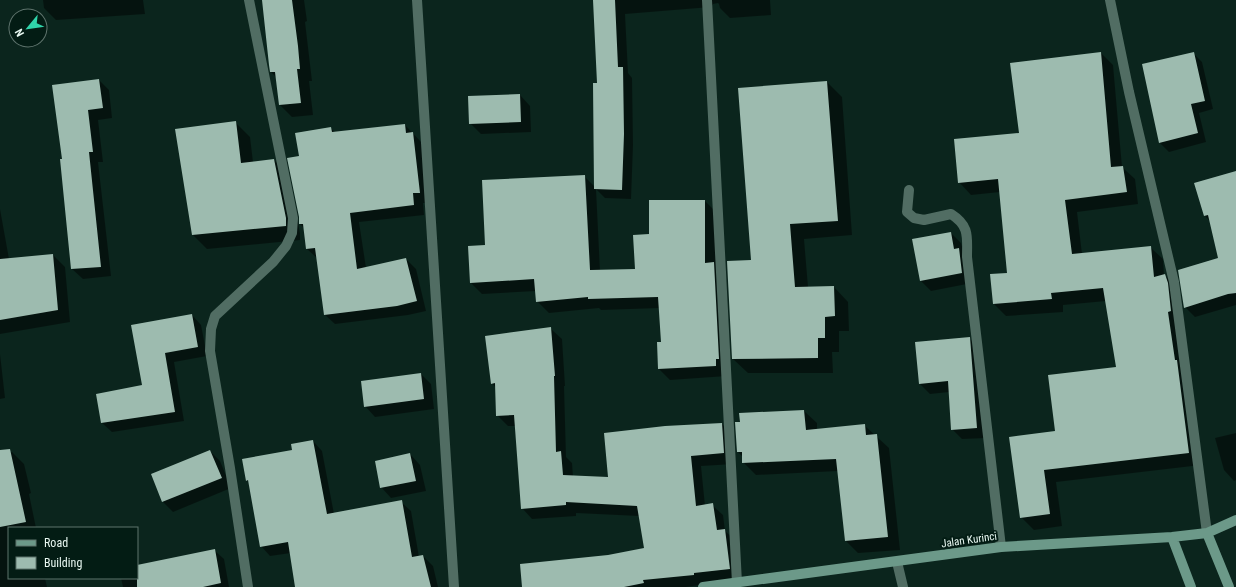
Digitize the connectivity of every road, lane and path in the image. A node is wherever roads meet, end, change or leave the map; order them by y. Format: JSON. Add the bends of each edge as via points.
{"nodes":[{"id":1,"x":249,"y":0,"type":"edge"},
{"id":2,"x":417,"y":0,"type":"edge"},
{"id":3,"x":707,"y":0,"type":"edge"},
{"id":4,"x":1110,"y":0,"type":"edge"},
{"id":5,"x":909,"y":190,"type":"dead end"},
{"id":6,"x":1236,"y":520,"type":"edge"},
{"id":7,"x":1208,"y":533,"type":"junction"},
{"id":8,"x":1172,"y":537,"type":"junction"},
{"id":9,"x":1001,"y":547,"type":"junction"},
{"id":10,"x":897,"y":562,"type":"junction"},
{"id":11,"x":737,"y":583,"type":"junction"},
{"id":12,"x":248,"y":587,"type":"edge"},
{"id":13,"x":454,"y":587,"type":"edge"},
{"id":14,"x":703,"y":587,"type":"edge"},
{"id":15,"x":903,"y":587,"type":"edge"},
{"id":16,"x":1191,"y":587,"type":"edge"},
{"id":17,"x":1229,"y":587,"type":"edge"}],
"edges":[{"from":1,"to":12,"type":"street","via":[[293,218],[292,233],[286,246],[273,262],[215,316],[211,329],[210,351]]},
{"from":2,"to":13,"type":"street"},
{"from":3,"to":11,"type":"street"},
{"from":4,"to":7,"type":"street","via":[[1174,282]]},
{"from":5,"to":9,"type":"street","via":[[907,212],[914,218],[924,220],[951,214],[960,220],[966,231]]},
{"from":6,"to":7,"type":"street","name":"Jalan Kurinci"},
{"from":7,"to":8,"type":"street","name":"Jalan Kurinci"},
{"from":7,"to":17,"type":"street"},
{"from":8,"to":9,"type":"street","name":"Jalan Kurinci"},
{"from":8,"to":16,"type":"street"},
{"from":9,"to":10,"type":"street","name":"Jalan Kurinci"},
{"from":10,"to":11,"type":"street","name":"Jalan Kurinci"},
{"from":10,"to":15,"type":"street"},
{"from":11,"to":14,"type":"street","name":"Jalan Kurinci"}]}
